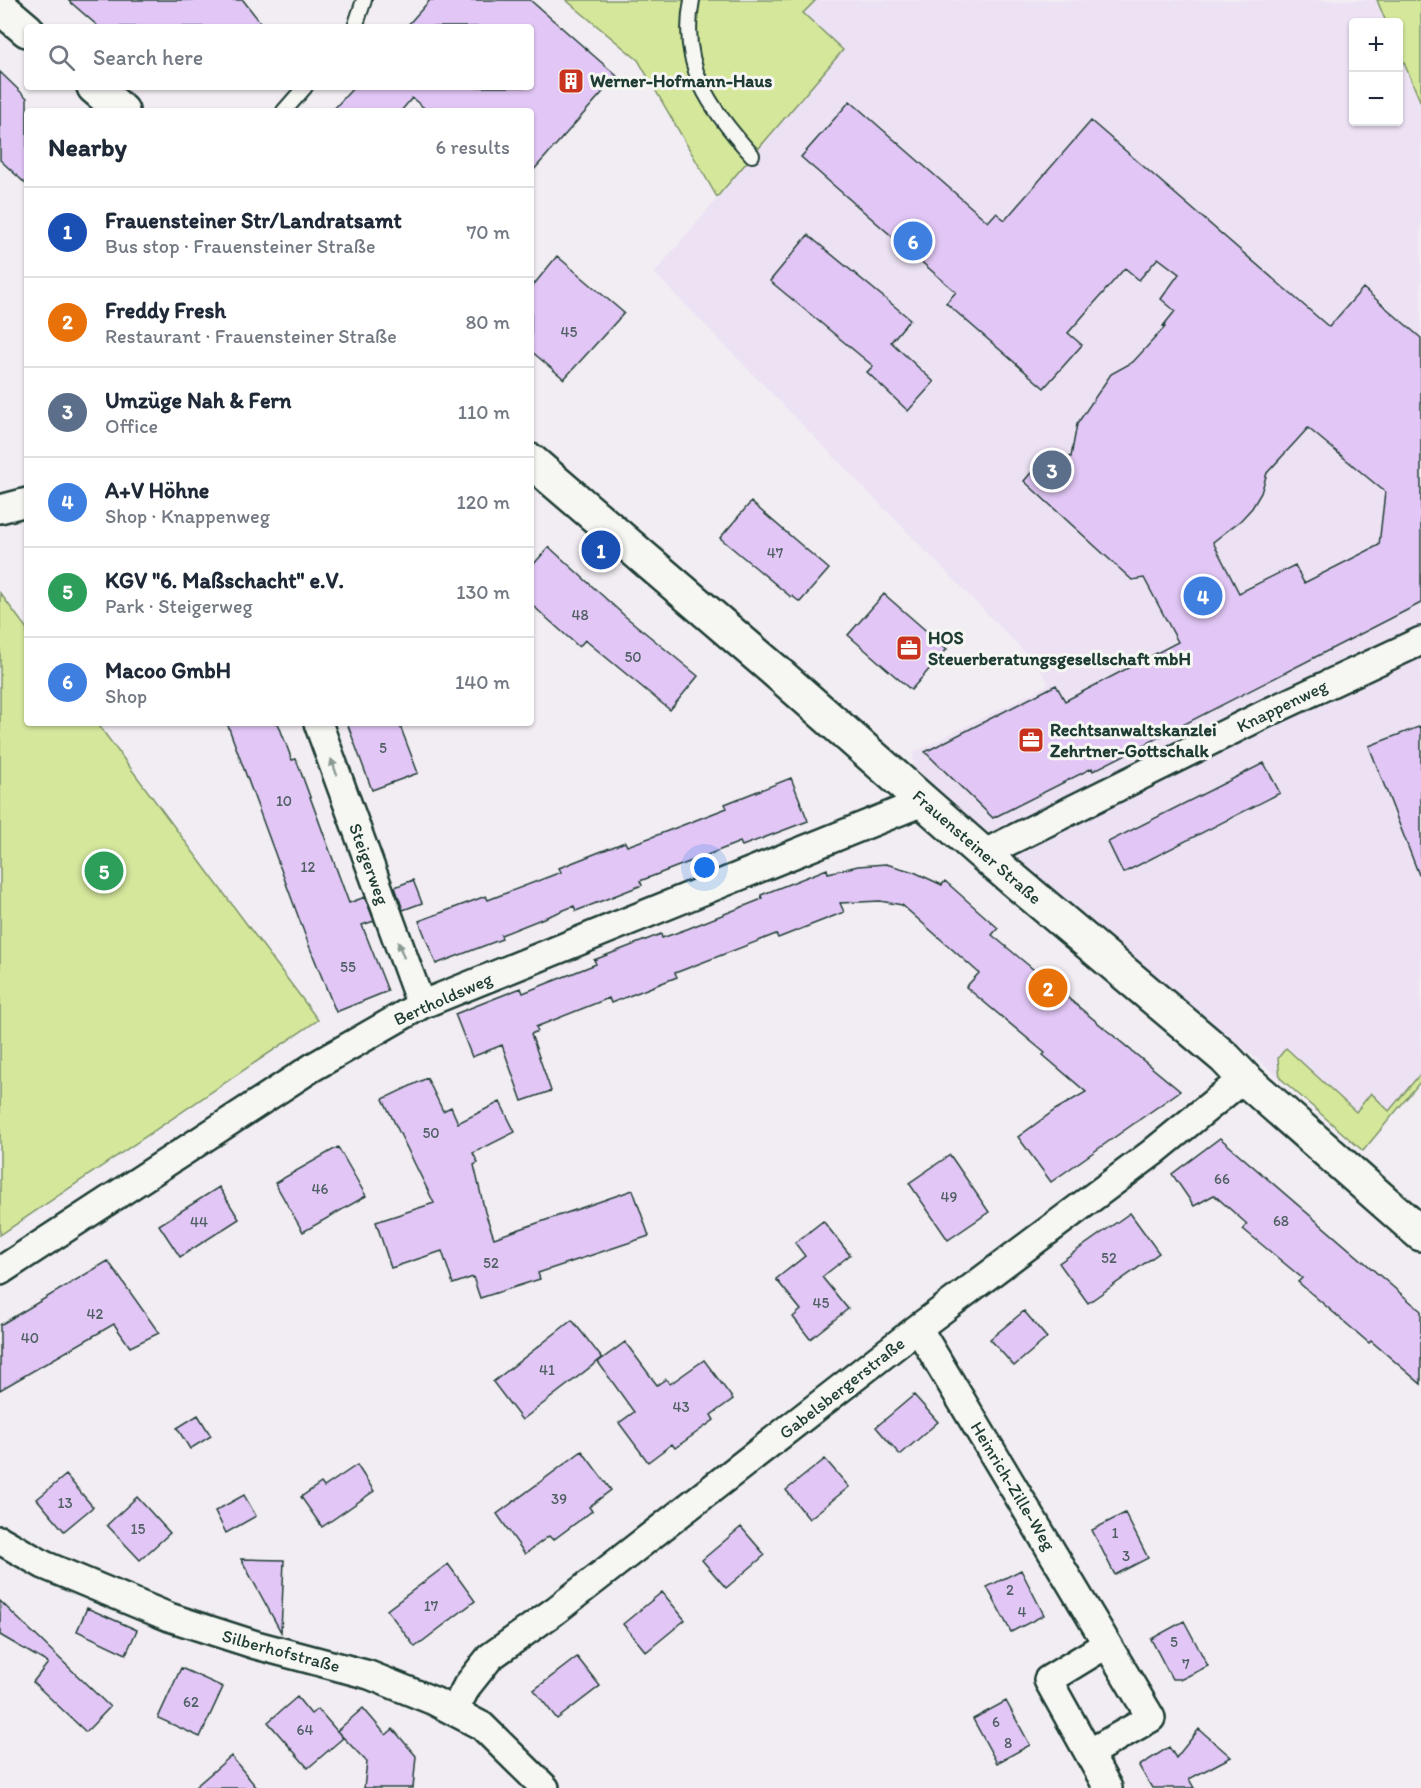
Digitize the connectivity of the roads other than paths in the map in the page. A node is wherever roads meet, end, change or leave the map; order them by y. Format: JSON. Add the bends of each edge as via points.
{"nodes":[{"id":1,"x":364,"y":0,"type":"edge"},
{"id":2,"x":692,"y":0,"type":"edge"},
{"id":3,"x":0,"y":7,"type":"edge"},
{"id":4,"x":356,"y":24,"type":"edge"},
{"id":5,"x":24,"y":27,"type":"edge"},
{"id":6,"x":98,"y":90,"type":"edge"},
{"id":7,"x":302,"y":90,"type":"edge"},
{"id":8,"x":118,"y":108,"type":"edge"},
{"id":9,"x":287,"y":108,"type":"edge"},
{"id":10,"x":752,"y":155,"type":"dead end"},
{"id":11,"x":534,"y":464,"type":"edge"},
{"id":12,"x":24,"y":503,"type":"edge"},
{"id":13,"x":0,"y":509,"type":"edge"},
{"id":14,"x":1421,"y":641,"type":"edge"},
{"id":15,"x":319,"y":726,"type":"edge"},
{"id":16,"x":925,"y":801,"type":"junction"},
{"id":17,"x":983,"y":854,"type":"junction"},
{"id":18,"x":421,"y":1005,"type":"junction"},
{"id":19,"x":1244,"y":1078,"type":"junction"},
{"id":20,"x":1421,"y":1234,"type":"edge"},
{"id":21,"x":0,"y":1270,"type":"edge"},
{"id":22,"x":918,"y":1328,"type":"junction"},
{"id":23,"x":0,"y":1540,"type":"edge"},
{"id":24,"x":1107,"y":1644,"type":"junction"},
{"id":25,"x":454,"y":1711,"type":"junction"},
{"id":26,"x":1089,"y":1753,"type":"junction"},
{"id":27,"x":538,"y":1785,"type":"edge"},
{"id":28,"x":1108,"y":1788,"type":"edge"}],
"edges":[{"from":1,"to":4,"type":"lane"},
{"from":2,"to":10,"type":"lane","via":[[687,35],[703,91]]},
{"from":3,"to":5,"type":"main road"},
{"from":6,"to":8,"type":"main road"},
{"from":7,"to":9,"type":"lane"},
{"from":11,"to":16,"type":"main road","name":"Frauensteiner Straße"},
{"from":12,"to":13,"type":"street"},
{"from":14,"to":17,"type":"street","name":"Knappenweg"},
{"from":18,"to":15,"type":"street","name":"Steigerweg","one_way":true},
{"from":16,"to":17,"type":"main road","name":"Frauensteiner Straße"},
{"from":16,"to":18,"type":"street","name":"Bertholdsweg"},
{"from":17,"to":19,"type":"main road","name":"Frauensteiner Straße"},
{"from":18,"to":21,"type":"street","name":"Bertholdsweg","via":[[313,1067]]},
{"from":19,"to":20,"type":"main road","name":"Frauensteiner Straße"},
{"from":19,"to":22,"type":"street","name":"Gabelsbergerstraße","via":[[1152,1153]]},
{"from":22,"to":24,"type":"street","name":"Heinrich-Zille-Weg"},
{"from":22,"to":25,"type":"street","name":"Gabelsbergerstraße","via":[[490,1657]]},
{"from":23,"to":25,"type":"street","name":"Silberhofstraße","via":[[44,1565],[169,1617],[369,1675]]},
{"from":24,"to":26,"type":"street","via":[[1048,1680]]},
{"from":24,"to":26,"type":"street","name":"Heinrich-Zille-Weg","via":[[1151,1718]]},
{"from":25,"to":27,"type":"street","name":"Silberhofstraße","via":[[482,1726]]},
{"from":26,"to":28,"type":"street"}]}
